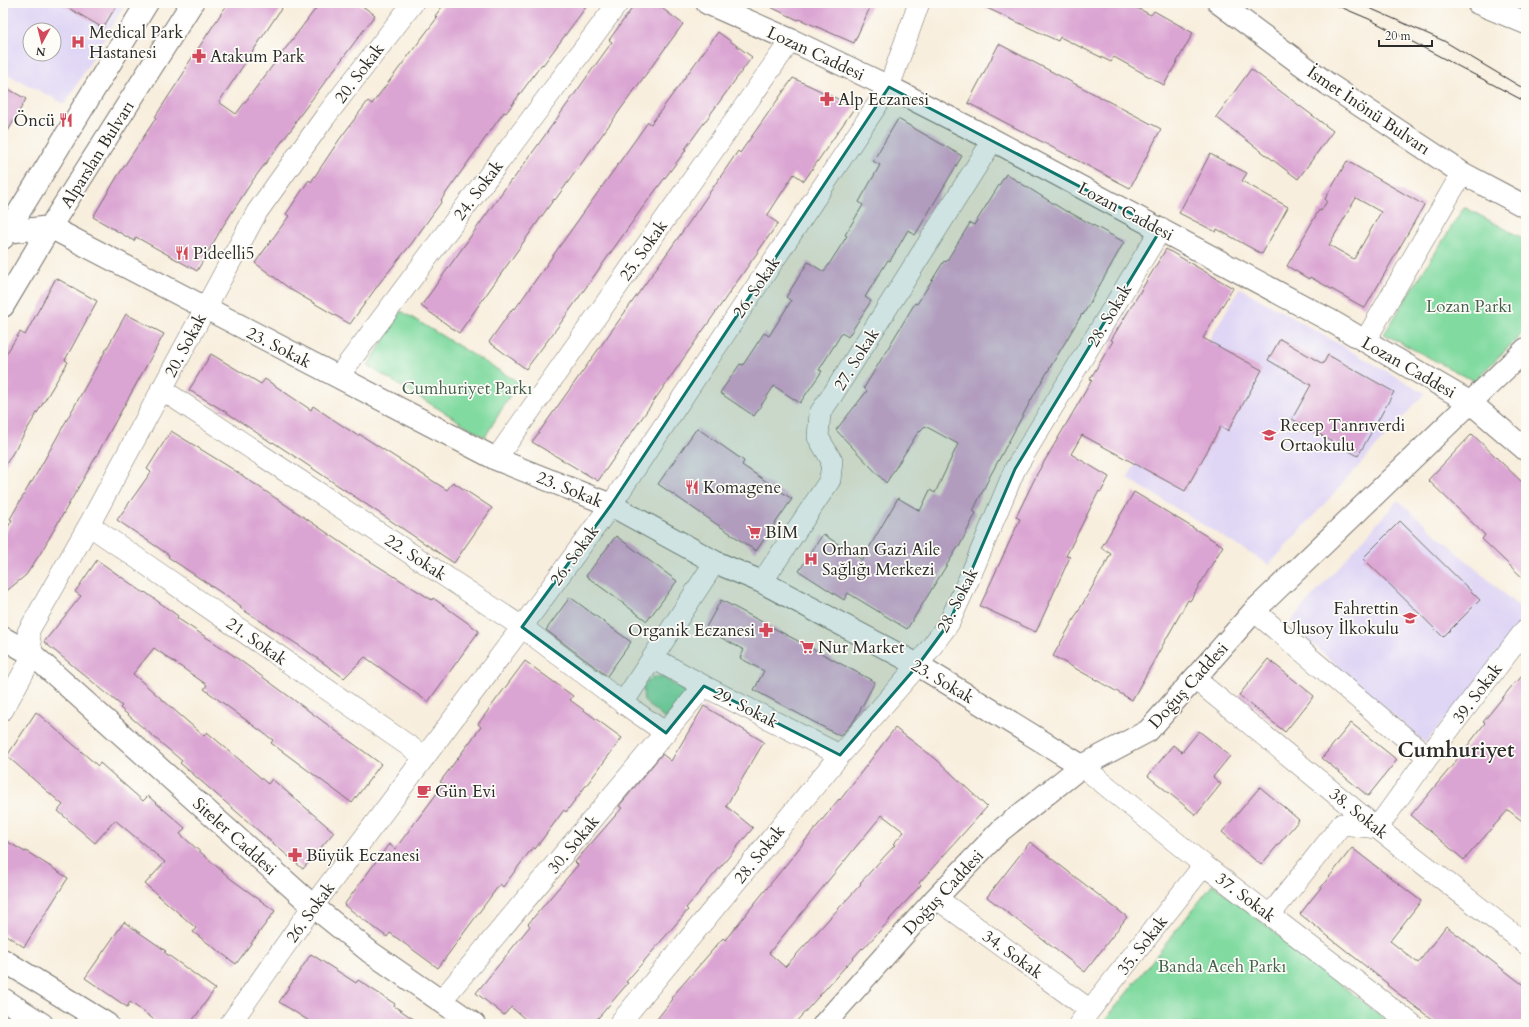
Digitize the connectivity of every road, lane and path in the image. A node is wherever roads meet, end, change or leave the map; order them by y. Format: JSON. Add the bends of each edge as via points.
{"nodes":[{"id":1,"x":147,"y":3,"type":"edge"},
{"id":2,"x":192,"y":3,"type":"edge"},
{"id":3,"x":413,"y":3,"type":"edge"},
{"id":4,"x":618,"y":3,"type":"edge"},
{"id":5,"x":707,"y":3,"type":"edge"},
{"id":6,"x":919,"y":3,"type":"edge"},
{"id":7,"x":1219,"y":3,"type":"edge"},
{"id":8,"x":1478,"y":3,"type":"edge"},
{"id":9,"x":1526,"y":23,"type":"edge"},
{"id":10,"x":790,"y":40,"type":"junction"},
{"id":11,"x":889,"y":87,"type":"junction"},
{"id":12,"x":993,"y":140,"type":"junction"},
{"id":13,"x":1462,"y":173,"type":"junction"},
{"id":14,"x":1526,"y":207,"type":"edge"},
{"id":15,"x":50,"y":227,"type":"junction"},
{"id":16,"x":1161,"y":229,"type":"junction"},
{"id":17,"x":4,"y":234,"type":"edge"},
{"id":18,"x":3,"y":306,"type":"edge"},
{"id":19,"x":205,"y":308,"type":"junction"},
{"id":20,"x":1366,"y":341,"type":"junction"},
{"id":21,"x":1526,"y":349,"type":"edge"},
{"id":22,"x":338,"y":377,"type":"junction"},
{"id":23,"x":161,"y":389,"type":"junction"},
{"id":24,"x":1471,"y":403,"type":"junction"},
{"id":25,"x":1526,"y":450,"type":"edge"},
{"id":26,"x":496,"y":459,"type":"junction"},
{"id":27,"x":611,"y":505,"type":"junction"},
{"id":28,"x":89,"y":525,"type":"junction"},
{"id":29,"x":715,"y":562,"type":"junction"},
{"id":30,"x":762,"y":582,"type":"junction"},
{"id":31,"x":1254,"y":611,"type":"junction"},
{"id":32,"x":522,"y":627,"type":"junction"},
{"id":33,"x":1526,"y":629,"type":"edge"},
{"id":34,"x":3,"y":638,"type":"edge"},
{"id":35,"x":33,"y":656,"type":"junction"},
{"id":36,"x":653,"y":658,"type":"junction"},
{"id":37,"x":918,"y":665,"type":"junction"},
{"id":38,"x":1195,"y":679,"type":"junction"},
{"id":39,"x":704,"y":686,"type":"junction"},
{"id":40,"x":623,"y":703,"type":"junction"},
{"id":41,"x":3,"y":710,"type":"edge"},
{"id":42,"x":666,"y":733,"type":"junction"},
{"id":43,"x":840,"y":755,"type":"junction"},
{"id":44,"x":1428,"y":756,"type":"junction"},
{"id":45,"x":425,"y":757,"type":"junction"},
{"id":46,"x":1082,"y":766,"type":"junction"},
{"id":47,"x":1377,"y":828,"type":"junction"},
{"id":48,"x":1204,"y":865,"type":"junction"},
{"id":49,"x":936,"y":898,"type":"junction"},
{"id":50,"x":313,"y":906,"type":"junction"},
{"id":51,"x":1270,"y":915,"type":"junction"},
{"id":52,"x":1526,"y":944,"type":"edge"},
{"id":53,"x":3,"y":960,"type":"edge"},
{"id":54,"x":3,"y":999,"type":"edge"},
{"id":55,"x":441,"y":1001,"type":"junction"},
{"id":56,"x":1085,"y":1017,"type":"edge"},
{"id":57,"x":33,"y":1019,"type":"edge"},
{"id":58,"x":1406,"y":1022,"type":"edge"},
{"id":59,"x":55,"y":1024,"type":"edge"},
{"id":60,"x":107,"y":1024,"type":"edge"},
{"id":61,"x":230,"y":1024,"type":"edge"},
{"id":62,"x":474,"y":1024,"type":"edge"},
{"id":63,"x":619,"y":1024,"type":"edge"},
{"id":64,"x":824,"y":1024,"type":"edge"}],
"edges":[{"from":1,"to":17,"type":"main road","name":"Alparslan Bulvarı"},
{"from":2,"to":15,"type":"main road","name":"Alparslan Bulvarı"},
{"from":3,"to":19,"type":"street","name":"20. Sokak","via":[[325,117],[258,212]]},
{"from":4,"to":22,"type":"street","name":"24. Sokak"},
{"from":5,"to":10,"type":"main road","name":"Lozan Caddesi"},
{"from":6,"to":11,"type":"street","name":"26. Sokak"},
{"from":7,"to":13,"type":"main road","name":"İsmet İnönü Bulvarı","via":[[1328,84]]},
{"from":8,"to":9,"type":"main road"},
{"from":10,"to":11,"type":"main road","name":"Lozan Caddesi"},
{"from":10,"to":26,"type":"street","name":"25. Sokak"},
{"from":11,"to":12,"type":"main road","name":"Lozan Caddesi"},
{"from":11,"to":27,"type":"street","name":"26. Sokak"},
{"from":12,"to":16,"type":"main road","name":"Lozan Caddesi"},
{"from":12,"to":30,"type":"street","name":"27. Sokak","via":[[820,413],[818,437],[832,461],[830,480]]},
{"from":13,"to":14,"type":"main road","name":"İsmet İnönü Bulvarı"},
{"from":13,"to":20,"type":"street"},
{"from":15,"to":17,"type":"main road"},
{"from":15,"to":18,"type":"main road","name":"Alparslan Bulvarı"},
{"from":15,"to":19,"type":"main road","name":"23. Sokak"},
{"from":16,"to":20,"type":"main road","name":"Lozan Caddesi"},
{"from":16,"to":37,"type":"street","name":"28. Sokak","via":[[1015,469],[949,623]]},
{"from":19,"to":22,"type":"main road","name":"23. Sokak"},
{"from":19,"to":23,"type":"street","name":"20. Sokak"},
{"from":20,"to":24,"type":"main road","name":"Lozan Caddesi"},
{"from":21,"to":24,"type":"main road","name":"Doğuş Caddesi"},
{"from":22,"to":26,"type":"main road","name":"23. Sokak"},
{"from":23,"to":28,"type":"street","name":"20. Sokak"},
{"from":23,"to":32,"type":"street","name":"22. Sokak"},
{"from":24,"to":25,"type":"main road","name":"Lozan Caddesi"},
{"from":24,"to":31,"type":"main road","name":"Doğuş Caddesi"},
{"from":26,"to":27,"type":"main road","name":"23. Sokak"},
{"from":27,"to":29,"type":"main road","name":"23. Sokak"},
{"from":27,"to":32,"type":"street","name":"26. Sokak"},
{"from":28,"to":35,"type":"street","name":"20. Sokak","via":[[28,632]]},
{"from":28,"to":45,"type":"street","name":"21. Sokak"},
{"from":29,"to":30,"type":"main road","name":"23. Sokak"},
{"from":29,"to":36,"type":"street"},
{"from":30,"to":37,"type":"main road","name":"23. Sokak"},
{"from":31,"to":38,"type":"main road","name":"Doğuş Caddesi"},
{"from":31,"to":44,"type":"street"},
{"from":32,"to":40,"type":"street","name":"22. Sokak"},
{"from":32,"to":45,"type":"street","name":"26. Sokak"},
{"from":33,"to":44,"type":"street","name":"39. Sokak"},
{"from":34,"to":35,"type":"main road","name":"Siteler Caddesi"},
{"from":35,"to":41,"type":"street"},
{"from":35,"to":50,"type":"main road","name":"Siteler Caddesi"},
{"from":36,"to":39,"type":"street","name":"29. Sokak"},
{"from":36,"to":40,"type":"street"},
{"from":37,"to":43,"type":"street","name":"28. Sokak"},
{"from":37,"to":46,"type":"main road","name":"23. Sokak"},
{"from":38,"to":46,"type":"main road","name":"Doğuş Caddesi","via":[[1148,731]]},
{"from":38,"to":47,"type":"street","name":"38. Sokak"},
{"from":39,"to":42,"type":"street","name":"30. Sokak"},
{"from":39,"to":43,"type":"street","name":"29. Sokak"},
{"from":40,"to":42,"type":"street","name":"22. Sokak"},
{"from":42,"to":55,"type":"street","name":"30. Sokak"},
{"from":43,"to":63,"type":"street","name":"28. Sokak"},
{"from":44,"to":47,"type":"street","name":"39. Sokak"},
{"from":45,"to":50,"type":"street","name":"26. Sokak"},
{"from":46,"to":48,"type":"street","name":"37. Sokak"},
{"from":46,"to":49,"type":"main road","name":"Doğuş Caddesi","via":[[1001,830]]},
{"from":47,"to":51,"type":"street","via":[[1342,824]]},
{"from":47,"to":52,"type":"street","name":"38. Sokak"},
{"from":48,"to":51,"type":"street","name":"37. Sokak"},
{"from":48,"to":56,"type":"street","name":"35. Sokak"},
{"from":49,"to":56,"type":"street","name":"34. Sokak"},
{"from":49,"to":64,"type":"main road","name":"Doğuş Caddesi"},
{"from":50,"to":55,"type":"main road","name":"Siteler Caddesi","via":[[370,952]]},
{"from":50,"to":61,"type":"street","name":"26. Sokak"},
{"from":51,"to":58,"type":"street","name":"37. Sokak"},
{"from":53,"to":60,"type":"main road"},
{"from":54,"to":57,"type":"main road"},
{"from":55,"to":62,"type":"main road","name":"Siteler Caddesi"},
{"from":57,"to":59,"type":"main road"}]}
